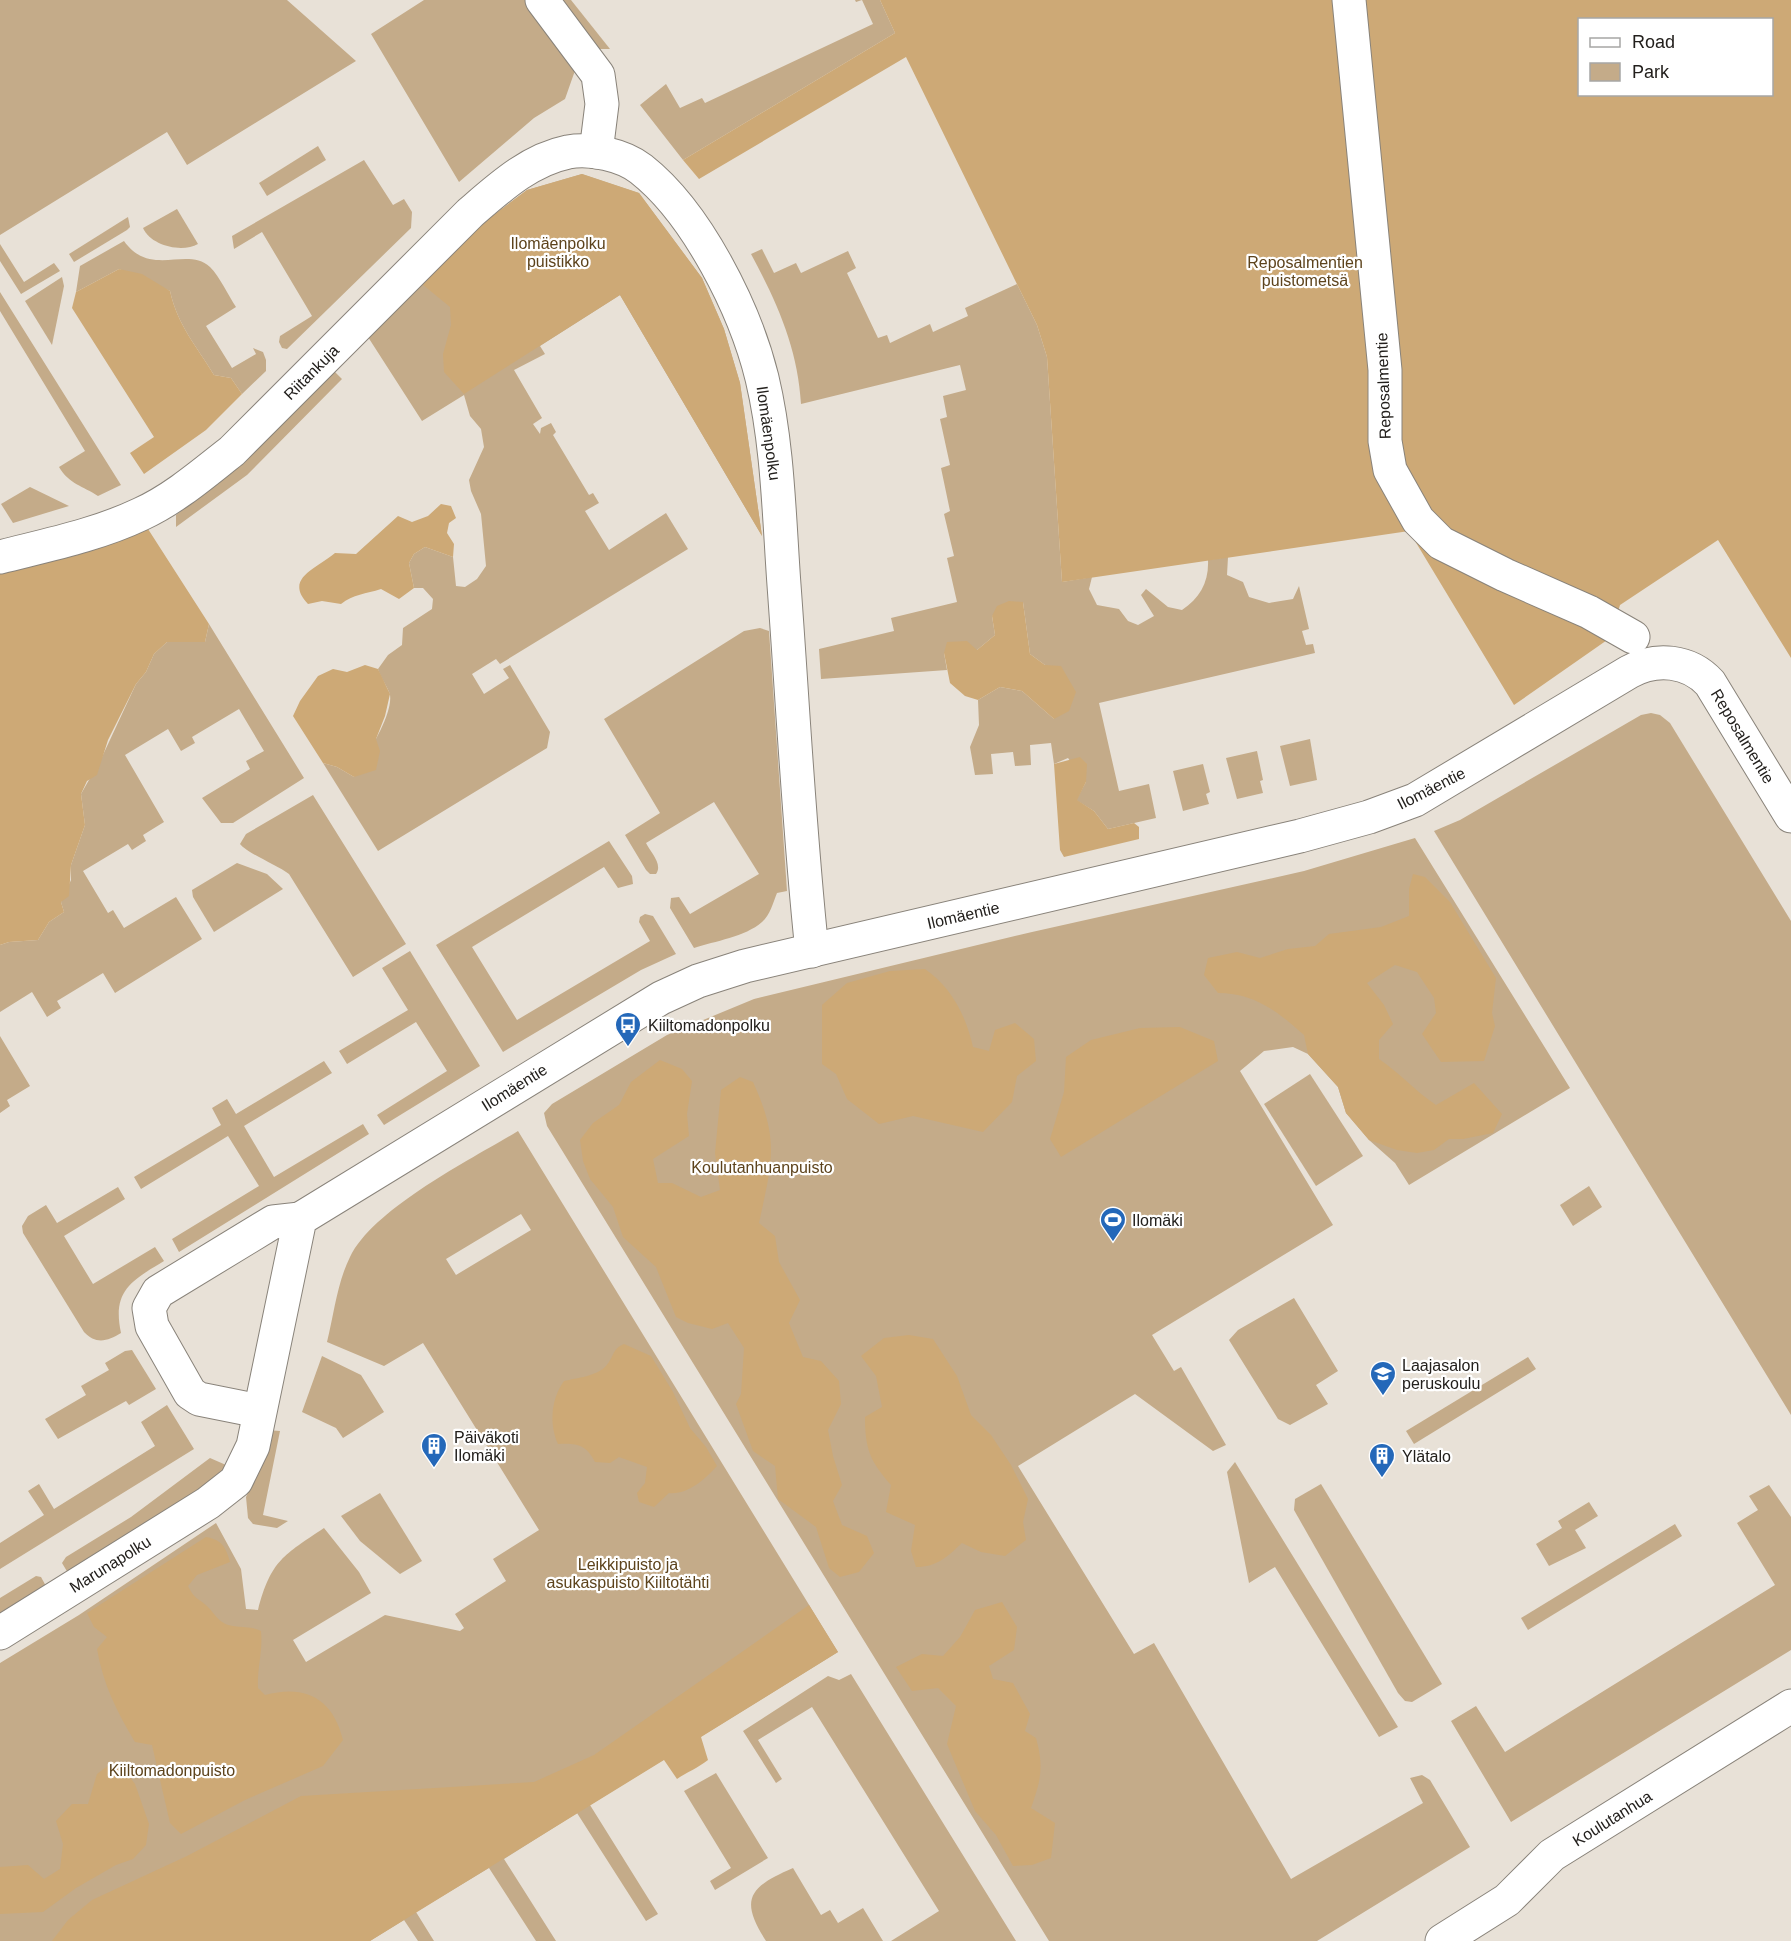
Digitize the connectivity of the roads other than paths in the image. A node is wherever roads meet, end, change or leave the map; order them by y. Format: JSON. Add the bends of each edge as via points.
{"nodes":[{"id":1,"x":542,"y":0,"type":"edge"},
{"id":2,"x":1349,"y":0,"type":"edge"},
{"id":3,"x":596,"y":152,"type":"junction"},
{"id":4,"x":0,"y":557,"type":"edge"},
{"id":5,"x":1641,"y":650,"type":"junction"},
{"id":6,"x":1791,"y":816,"type":"edge"},
{"id":7,"x":812,"y":951,"type":"junction"},
{"id":8,"x":300,"y":1219,"type":"junction"},
{"id":9,"x":259,"y":1411,"type":"junction"},
{"id":10,"x":0,"y":1633,"type":"edge"},
{"id":11,"x":1791,"y":1706,"type":"edge"},
{"id":12,"x":1442,"y":1941,"type":"edge"}],
"edges":[{"from":1,"to":3,"type":"street","via":[[598,75],[602,104]]},
{"from":2,"to":5,"type":"street","name":"Reposalmentie","via":[[1385,370],[1384,441],[1390,470],[1418,520],[1441,543],[1589,612]]},
{"from":3,"to":4,"type":"street","name":"Riitankuja","via":[[569,152],[539,162],[507,181],[470,213],[232,451],[154,508],[114,525]]},
{"from":3,"to":7,"type":"street","name":"Ilomäenpolku","via":[[640,168],[669,196],[703,241],[751,340],[761,376],[775,461]]},
{"from":5,"to":6,"type":"street","name":"Reposalmentie","via":[[1701,674],[1710,683]]},
{"from":5,"to":7,"type":"street","name":"Ilomäentie","via":[[1629,672],[1415,800],[1300,837]]},
{"from":7,"to":8,"type":"street","name":"Ilomäentie","via":[[745,966],[662,998]]},
{"from":8,"to":9,"type":"street"},
{"from":8,"to":9,"type":"street","name":"Ilomäentie","via":[[273,1222],[232,1245],[158,1292],[149,1308],[152,1326],[190,1393],[199,1399]]},
{"from":9,"to":10,"type":"street","name":"Marunapolku","via":[[246,1466],[221,1495]]},
{"from":11,"to":12,"type":"street","name":"Koulutanhua","via":[[1552,1855],[1507,1900]]}]}
